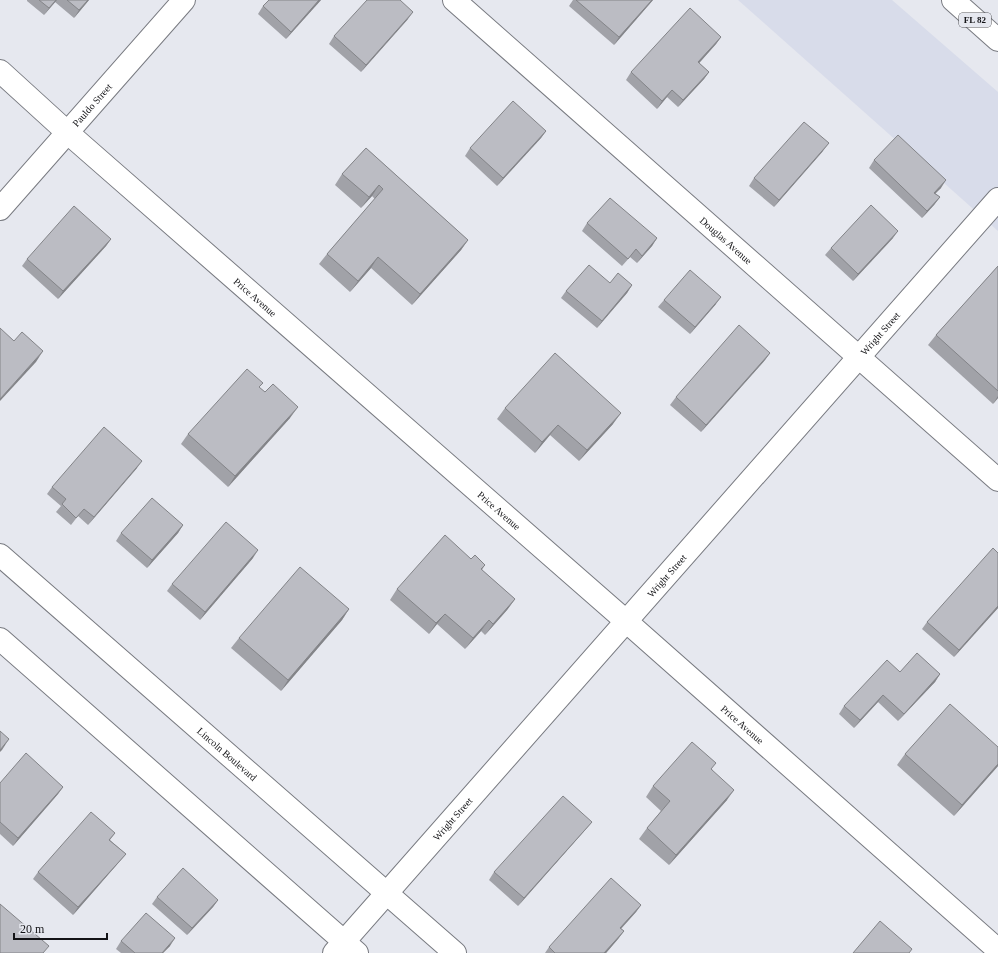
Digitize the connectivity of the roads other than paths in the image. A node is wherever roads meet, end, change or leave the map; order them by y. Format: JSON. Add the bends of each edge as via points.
{"nodes":[{"id":1,"x":184,"y":0,"type":"edge"},
{"id":2,"x":454,"y":0,"type":"edge"},
{"id":3,"x":953,"y":0,"type":"edge"},
{"id":4,"x":998,"y":40,"type":"edge"},
{"id":5,"x":0,"y":71,"type":"edge"},
{"id":6,"x":68,"y":133,"type":"junction"},
{"id":7,"x":998,"y":199,"type":"edge"},
{"id":8,"x":0,"y":209,"type":"edge"},
{"id":9,"x":858,"y":357,"type":"junction"},
{"id":10,"x":998,"y":480,"type":"edge"},
{"id":11,"x":0,"y":555,"type":"edge"},
{"id":12,"x":626,"y":622,"type":"junction"},
{"id":13,"x":0,"y":639,"type":"edge"},
{"id":14,"x":386,"y":894,"type":"junction"},
{"id":15,"x":345,"y":949,"type":"edge"},
{"id":16,"x":998,"y":950,"type":"edge"},
{"id":17,"x":456,"y":953,"type":"edge"}],
"edges":[{"from":1,"to":6,"type":"street","name":"Pauldo Street"},
{"from":2,"to":9,"type":"street","name":"Douglas Avenue"},
{"from":3,"to":4,"type":"street","number":"FL 82"},
{"from":5,"to":6,"type":"street","name":"Price Avenue"},
{"from":6,"to":8,"type":"street","name":"Pauldo Street"},
{"from":6,"to":12,"type":"street","name":"Price Avenue"},
{"from":7,"to":9,"type":"street","name":"Wright Street"},
{"from":9,"to":10,"type":"street","name":"Douglas Avenue"},
{"from":9,"to":12,"type":"street","name":"Wright Street"},
{"from":11,"to":14,"type":"street","name":"Lincoln Boulevard"},
{"from":12,"to":14,"type":"street","name":"Wright Street"},
{"from":12,"to":16,"type":"street","name":"Price Avenue"},
{"from":13,"to":15,"type":"street"},
{"from":14,"to":15,"type":"street","name":"Wright Street"},
{"from":14,"to":17,"type":"street","name":"Lincoln Boulevard"}]}
